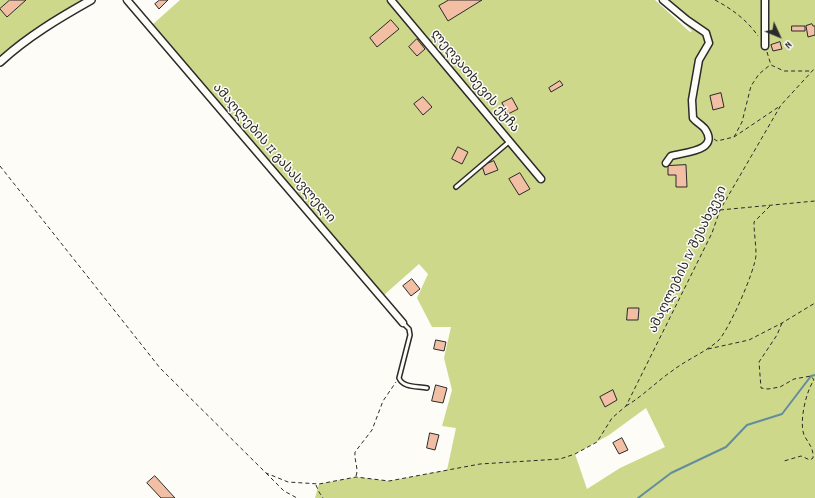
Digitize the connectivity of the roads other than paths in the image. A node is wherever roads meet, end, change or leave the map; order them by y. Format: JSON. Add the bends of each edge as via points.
{"nodes":[{"id":1,"x":91,"y":0,"type":"edge"},
{"id":2,"x":127,"y":0,"type":"edge"},
{"id":3,"x":390,"y":0,"type":"edge"},
{"id":4,"x":663,"y":0,"type":"edge"},
{"id":5,"x":765,"y":0,"type":"edge"},
{"id":6,"x":765,"y":46,"type":"dead end"},
{"id":7,"x":0,"y":62,"type":"edge"},
{"id":8,"x":510,"y":141,"type":"junction"},
{"id":9,"x":666,"y":163,"type":"dead end"},
{"id":10,"x":541,"y":179,"type":"dead end"},
{"id":11,"x":456,"y":187,"type":"dead end"},
{"id":12,"x":403,"y":323,"type":"joint"},
{"id":13,"x":427,"y":388,"type":"dead end"}],
"edges":[{"from":1,"to":7,"type":"street","via":[[40,30]]},
{"from":2,"to":12,"type":"street","name":"ამაღლების II გასასვლელი"},
{"from":3,"to":8,"type":"street","name":"ლეღვათხევის ქუჩა"},
{"from":4,"to":9,"type":"street","via":[[706,33],[709,43],[699,60],[692,100],[693,118],[704,127],[708,136],[707,142],[702,149],[671,156]]},
{"from":5,"to":6,"type":"street"},
{"from":8,"to":10,"type":"street","name":"ლეღვათხევის ქუჩა"},
{"from":8,"to":11,"type":"lane"},
{"from":12,"to":13,"type":"lane","via":[[409,329],[410,335],[399,378],[404,385]]}]}
